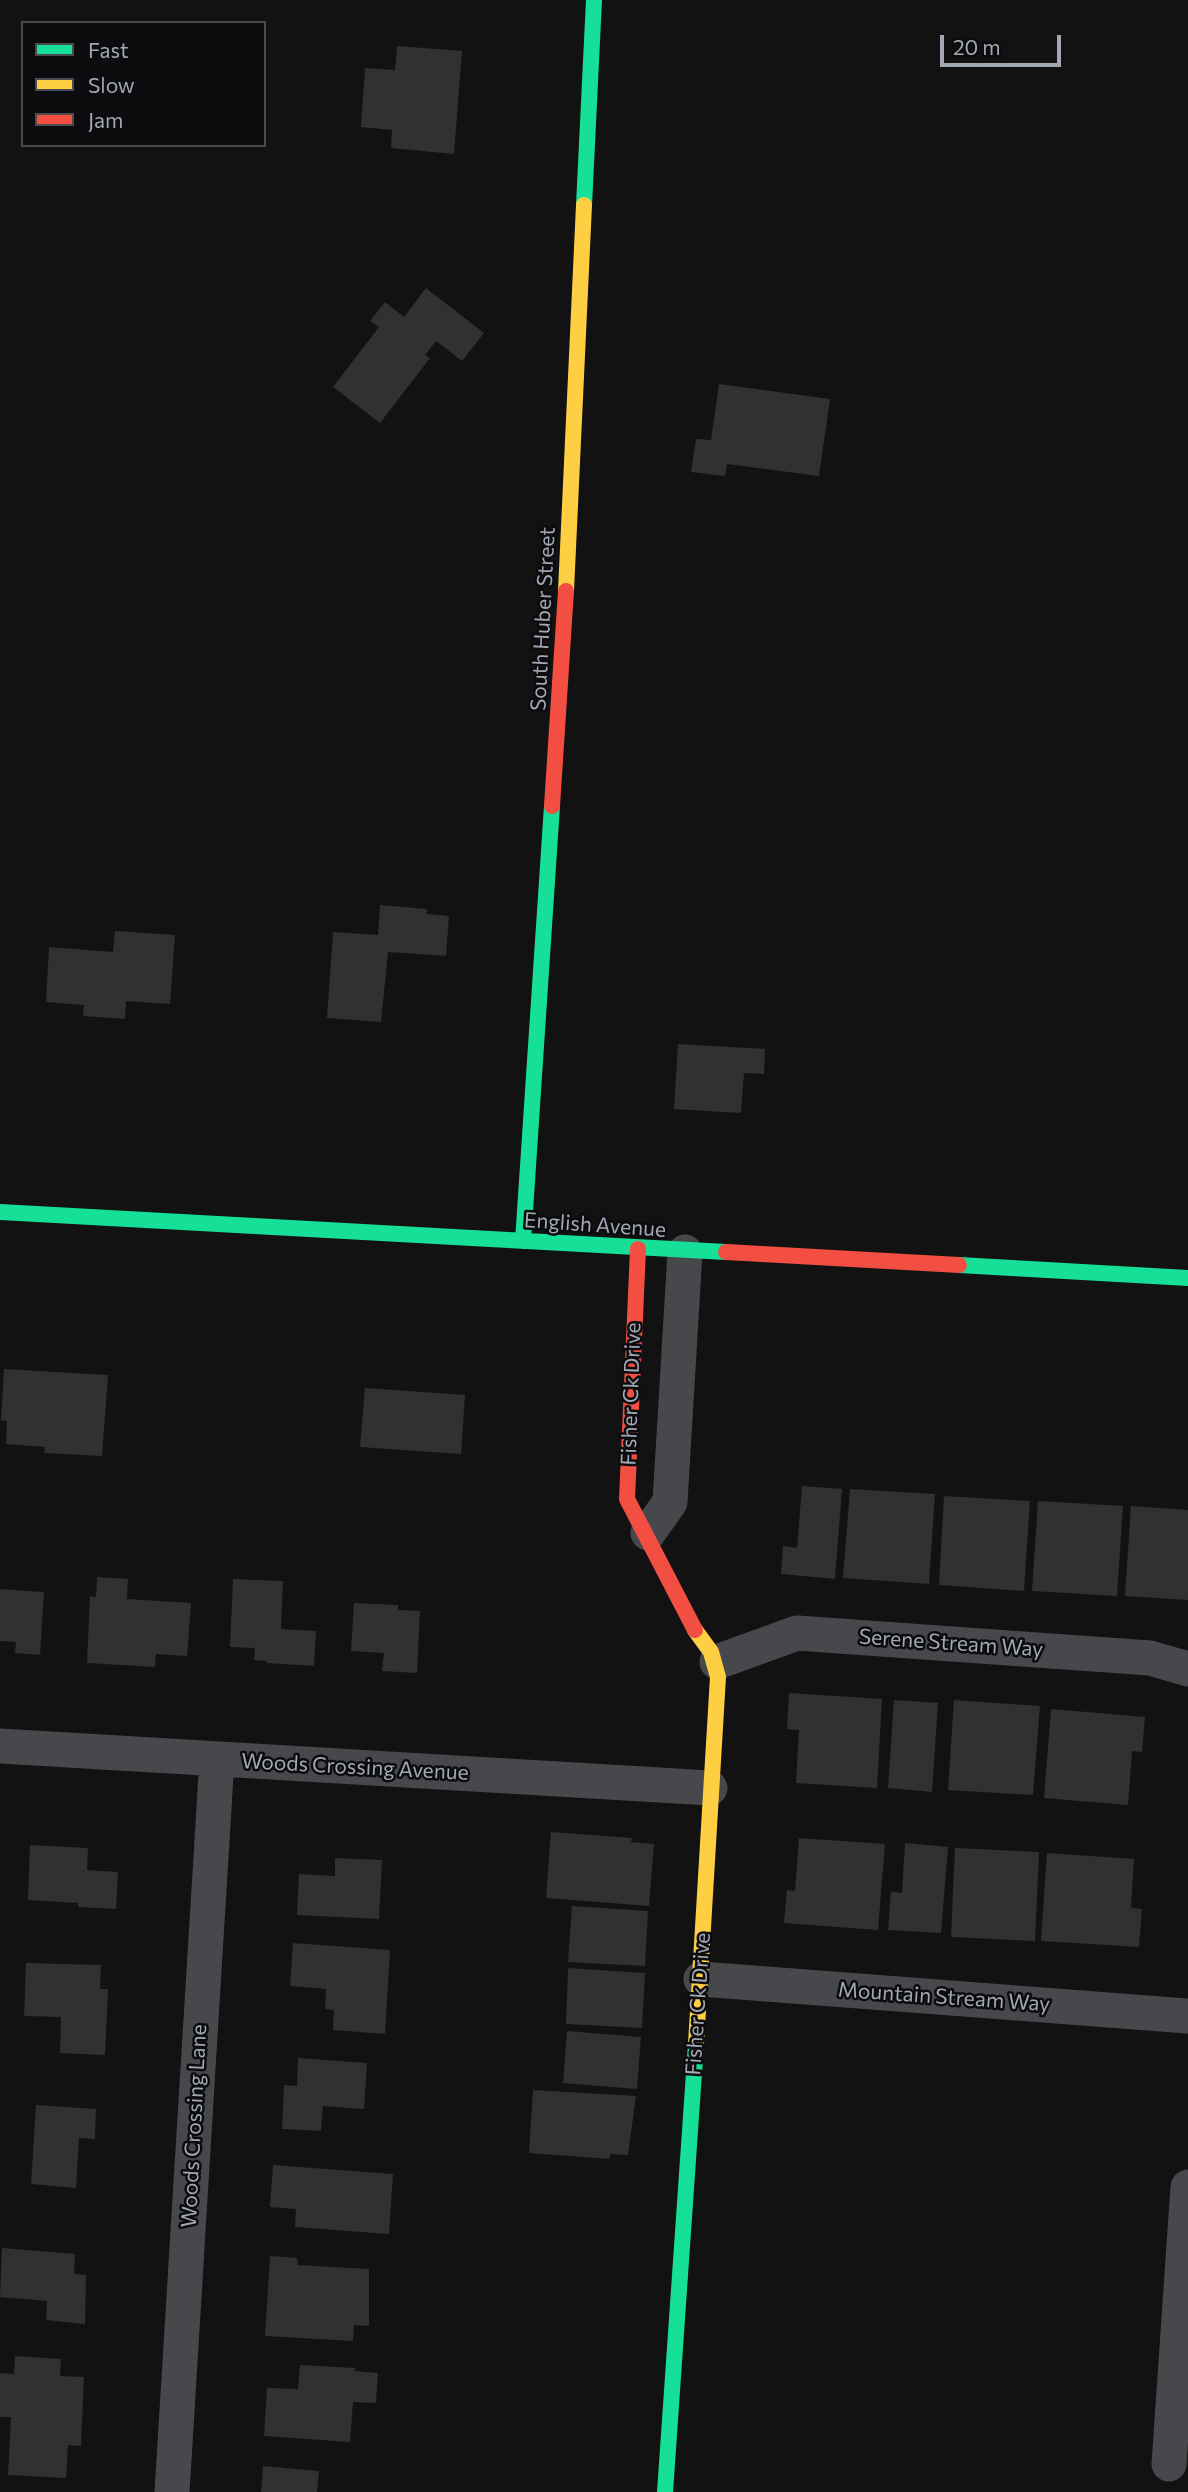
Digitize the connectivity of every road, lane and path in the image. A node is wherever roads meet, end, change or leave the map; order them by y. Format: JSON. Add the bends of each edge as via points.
{"nodes":[{"id":1,"x":594,"y":0,"type":"edge"},
{"id":2,"x":0,"y":1212,"type":"edge"},
{"id":3,"x":523,"y":1241,"type":"junction"},
{"id":4,"x":638,"y":1249,"type":"junction"},
{"id":5,"x":685,"y":1252,"type":"junction"},
{"id":6,"x":1188,"y":1278,"type":"edge"},
{"id":7,"x":648,"y":1533,"type":"junction"},
{"id":8,"x":717,"y":1662,"type":"junction"},
{"id":9,"x":1188,"y":1669,"type":"edge"},
{"id":10,"x":0,"y":1746,"type":"edge"},
{"id":11,"x":217,"y":1759,"type":"junction"},
{"id":12,"x":710,"y":1788,"type":"junction"},
{"id":13,"x":701,"y":1979,"type":"junction"},
{"id":14,"x":1188,"y":2016,"type":"edge"},
{"id":15,"x":1188,"y":2187,"type":"edge"},
{"id":16,"x":1169,"y":2464,"type":"dead end"},
{"id":17,"x":172,"y":2492,"type":"edge"},
{"id":18,"x":665,"y":2492,"type":"edge"}],
"edges":[{"from":1,"to":3,"type":"street","name":"South Huber Street","via":[[567,582]]},
{"from":2,"to":3,"type":"street","name":"English Avenue"},
{"from":3,"to":4,"type":"street","name":"English Avenue"},
{"from":4,"to":5,"type":"street","name":"English Avenue"},
{"from":4,"to":7,"type":"street","name":"Fisher Ck Drive","via":[[627,1499]]},
{"from":5,"to":6,"type":"street","name":"English Avenue"},
{"from":5,"to":7,"type":"street","name":"Fisher Ck Drive","via":[[670,1502]]},
{"from":7,"to":8,"type":"street","name":"Fisher Ck Drive","via":[[686,1616]]},
{"from":8,"to":9,"type":"street","name":"Serene Stream Way","via":[[797,1633],[1150,1658]]},
{"from":8,"to":12,"type":"street","name":"Fisher Ck Drive"},
{"from":10,"to":11,"type":"street","name":"Woods Crossing Avenue"},
{"from":11,"to":12,"type":"street","name":"Woods Crossing Avenue"},
{"from":11,"to":17,"type":"street","name":"Woods Crossing Lane"},
{"from":12,"to":13,"type":"street","name":"Fisher Ck Drive"},
{"from":13,"to":14,"type":"street","name":"Mountain Stream Way"},
{"from":13,"to":18,"type":"street","name":"Fisher Ck Drive"},
{"from":15,"to":16,"type":"street"}]}
